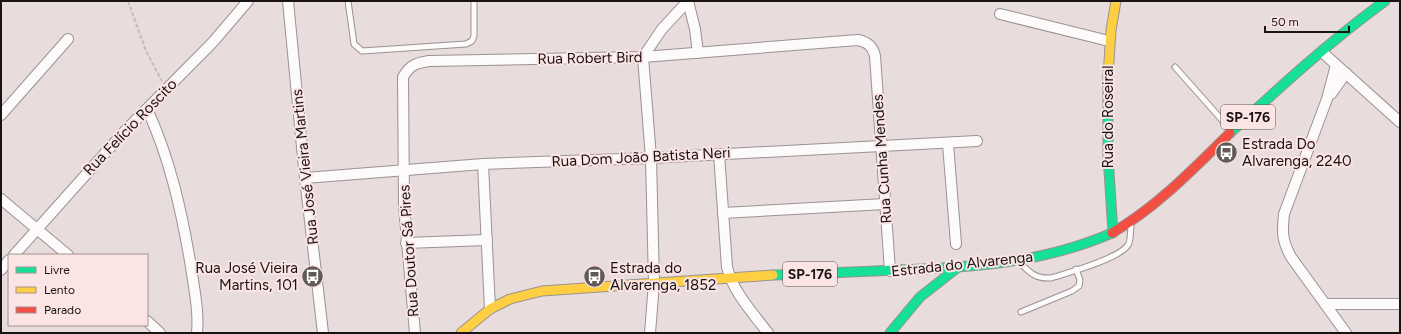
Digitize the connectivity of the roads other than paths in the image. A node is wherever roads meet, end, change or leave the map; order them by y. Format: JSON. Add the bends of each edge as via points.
{"nodes":[{"id":1,"x":248,"y":1,"type":"edge"},
{"id":2,"x":288,"y":1,"type":"edge"},
{"id":3,"x":348,"y":1,"type":"edge"},
{"id":4,"x":474,"y":1,"type":"edge"},
{"id":5,"x":1116,"y":1,"type":"edge"},
{"id":6,"x":1385,"y":1,"type":"edge"},
{"id":7,"x":1000,"y":14,"type":"dead end"},
{"id":8,"x":68,"y":39,"type":"dead end"},
{"id":9,"x":1109,"y":41,"type":"junction"},
{"id":10,"x":871,"y":47,"type":"joint"},
{"id":11,"x":1322,"y":52,"type":"junction"},
{"id":12,"x":698,"y":53,"type":"junction"},
{"id":13,"x":643,"y":57,"type":"junction"},
{"id":14,"x":1336,"y":65,"type":"junction"},
{"id":15,"x":1175,"y":67,"type":"dead end"},
{"id":16,"x":1346,"y":73,"type":"junction"},
{"id":17,"x":1327,"y":99,"type":"junction"},
{"id":18,"x":146,"y":109,"type":"junction"},
{"id":19,"x":1,"y":115,"type":"edge"},
{"id":20,"x":1400,"y":122,"type":"edge"},
{"id":21,"x":1232,"y":132,"type":"junction"},
{"id":22,"x":977,"y":141,"type":"dead end"},
{"id":23,"x":948,"y":144,"type":"junction"},
{"id":24,"x":881,"y":146,"type":"junction"},
{"id":25,"x":719,"y":154,"type":"junction"},
{"id":26,"x":651,"y":158,"type":"junction"},
{"id":27,"x":483,"y":164,"type":"junction"},
{"id":28,"x":405,"y":169,"type":"junction"},
{"id":29,"x":305,"y":178,"type":"junction"},
{"id":30,"x":1,"y":199,"type":"edge"},
{"id":31,"x":885,"y":204,"type":"junction"},
{"id":32,"x":723,"y":213,"type":"junction"},
{"id":33,"x":1131,"y":222,"type":"junction"},
{"id":34,"x":37,"y":228,"type":"junction"},
{"id":35,"x":1113,"y":233,"type":"junction"},
{"id":36,"x":487,"y":240,"type":"junction"},
{"id":37,"x":406,"y":243,"type":"junction"},
{"id":38,"x":956,"y":244,"type":"dead end"},
{"id":39,"x":15,"y":254,"type":"edge"},
{"id":40,"x":67,"y":254,"type":"edge"},
{"id":41,"x":1017,"y":260,"type":"junction"},
{"id":42,"x":8,"y":261,"type":"edge"},
{"id":43,"x":957,"y":268,"type":"junction"},
{"id":44,"x":928,"y":269,"type":"junction"},
{"id":45,"x":1076,"y":269,"type":"junction"},
{"id":46,"x":1,"y":270,"type":"edge"},
{"id":47,"x":890,"y":272,"type":"junction"},
{"id":48,"x":730,"y":277,"type":"junction"},
{"id":49,"x":654,"y":283,"type":"junction"},
{"id":50,"x":922,"y":294,"type":"junction"},
{"id":51,"x":1325,"y":304,"type":"junction"},
{"id":52,"x":1400,"y":304,"type":"edge"},
{"id":53,"x":490,"y":309,"type":"junction"},
{"id":54,"x":1022,"y":312,"type":"dead end"},
{"id":55,"x":148,"y":322,"type":"edge"},
{"id":56,"x":160,"y":333,"type":"edge"},
{"id":57,"x":198,"y":333,"type":"edge"},
{"id":58,"x":323,"y":333,"type":"edge"},
{"id":59,"x":415,"y":333,"type":"edge"},
{"id":60,"x":461,"y":333,"type":"edge"},
{"id":61,"x":650,"y":333,"type":"edge"},
{"id":62,"x":768,"y":333,"type":"edge"},
{"id":63,"x":890,"y":333,"type":"edge"},
{"id":64,"x":1346,"y":333,"type":"edge"}],
"edges":[{"from":1,"to":18,"type":"street","name":"Rua Felício Roscito","via":[[209,46]]},
{"from":2,"to":29,"type":"street","name":"Rua José Vieira Martins"},
{"from":3,"to":4,"type":"lane","via":[[354,44],[362,51],[466,44],[472,41],[474,36]]},
{"from":5,"to":9,"type":"main road","name":"Rua do Roseiral"},
{"from":6,"to":11,"type":"main road","name":"Estrada do Alvarenga","number":"SP-176"},
{"from":7,"to":9,"type":"street"},
{"from":8,"to":19,"type":"street"},
{"from":9,"to":35,"type":"main road","name":"Rua do Roseiral","via":[[1108,170]]},
{"from":10,"to":12,"type":"street","name":"Rua Robert Bird","via":[[865,41],[858,40]]},
{"from":10,"to":24,"type":"street","name":"Rua Cunha Mendes","via":[[875,56]]},
{"from":11,"to":14,"type":"street"},
{"from":11,"to":21,"type":"main road","name":"Estrada do Alvarenga","number":"SP-176","via":[[1275,91]]},
{"from":12,"to":13,"type":"street","name":"Rua Robert Bird"},
{"from":12,"to":13,"type":"street","via":[[688,1],[662,29]]},
{"from":13,"to":26,"type":"street"},
{"from":13,"to":28,"type":"street","name":"Rua Robert Bird","via":[[429,61],[415,64],[403,77]]},
{"from":14,"to":16,"type":"street"},
{"from":14,"to":17,"type":"street"},
{"from":15,"to":21,"type":"lane"},
{"from":16,"to":17,"type":"street"},
{"from":16,"to":20,"type":"street"},
{"from":17,"to":51,"type":"street","via":[[1284,214],[1282,232],[1291,257]]},
{"from":18,"to":34,"type":"street","name":"Rua Felício Roscito"},
{"from":18,"to":57,"type":"street","via":[[161,144],[181,214],[195,294]]},
{"from":21,"to":33,"type":"main road","name":"Estrada do Alvarenga","number":"SP-176","via":[[1161,199]]},
{"from":22,"to":23,"type":"street","name":"Rua Dom João Batista Neri"},
{"from":23,"to":24,"type":"street","name":"Rua Dom João Batista Neri"},
{"from":23,"to":38,"type":"street"},
{"from":24,"to":25,"type":"street","name":"Rua Dom João Batista Neri"},
{"from":24,"to":31,"type":"street","name":"Rua Cunha Mendes"},
{"from":25,"to":26,"type":"street","name":"Rua Dom João Batista Neri"},
{"from":25,"to":32,"type":"street"},
{"from":26,"to":27,"type":"street","name":"Rua Dom João Batista Neri"},
{"from":26,"to":49,"type":"street"},
{"from":27,"to":28,"type":"street","name":"Rua Dom João Batista Neri"},
{"from":27,"to":36,"type":"street"},
{"from":28,"to":29,"type":"street","name":"Rua Dom João Batista Neri"},
{"from":28,"to":37,"type":"street","name":"Rua Doutor Sá Pires"},
{"from":29,"to":58,"type":"street","name":"Rua José Vieira Martins"},
{"from":30,"to":34,"type":"street"},
{"from":31,"to":32,"type":"street"},
{"from":31,"to":47,"type":"street","name":"Rua Cunha Mendes"},
{"from":32,"to":48,"type":"street"},
{"from":33,"to":35,"type":"main road","name":"Estrada do Alvarenga","number":"SP-176"},
{"from":33,"to":45,"type":"lane","via":[[1129,244],[1124,250]]},
{"from":34,"to":39,"type":"street","name":"Rua Felício Roscito"},
{"from":34,"to":40,"type":"street"},
{"from":35,"to":41,"type":"main road","name":"Estrada do Alvarenga","number":"SP-176","via":[[1086,245]]},
{"from":36,"to":37,"type":"street"},
{"from":36,"to":53,"type":"street"},
{"from":37,"to":59,"type":"street","name":"Rua Doutor Sá Pires"},
{"from":41,"to":43,"type":"main road","name":"Estrada do Alvarenga","number":"SP-176"},
{"from":41,"to":45,"type":"lane","via":[[1030,273],[1040,278],[1050,278]]},
{"from":42,"to":46,"type":"street"},
{"from":43,"to":44,"type":"main road","name":"Estrada do Alvarenga","number":"SP-176"},
{"from":43,"to":50,"type":"main road"},
{"from":44,"to":47,"type":"main road","name":"Estrada do Alvarenga","number":"SP-176"},
{"from":44,"to":50,"type":"main road","via":[[929,279]]},
{"from":45,"to":54,"type":"lane","via":[[1080,280],[1079,286]]},
{"from":47,"to":48,"type":"main road","name":"Estrada do Alvarenga","number":"SP-176"},
{"from":48,"to":49,"type":"main road","name":"Estrada do Alvarenga","number":"SP-176"},
{"from":48,"to":62,"type":"street","via":[[736,291]]},
{"from":49,"to":53,"type":"main road","name":"Estrada do Alvarenga","number":"SP-176","via":[[542,291],[510,299]]},
{"from":49,"to":61,"type":"street"},
{"from":50,"to":63,"type":"main road","via":[[898,320]]},
{"from":51,"to":52,"type":"street"},
{"from":51,"to":64,"type":"street"},
{"from":53,"to":60,"type":"main road","name":"Estrada do Alvarenga","number":"SP-176"},
{"from":55,"to":56,"type":"street"}]}
